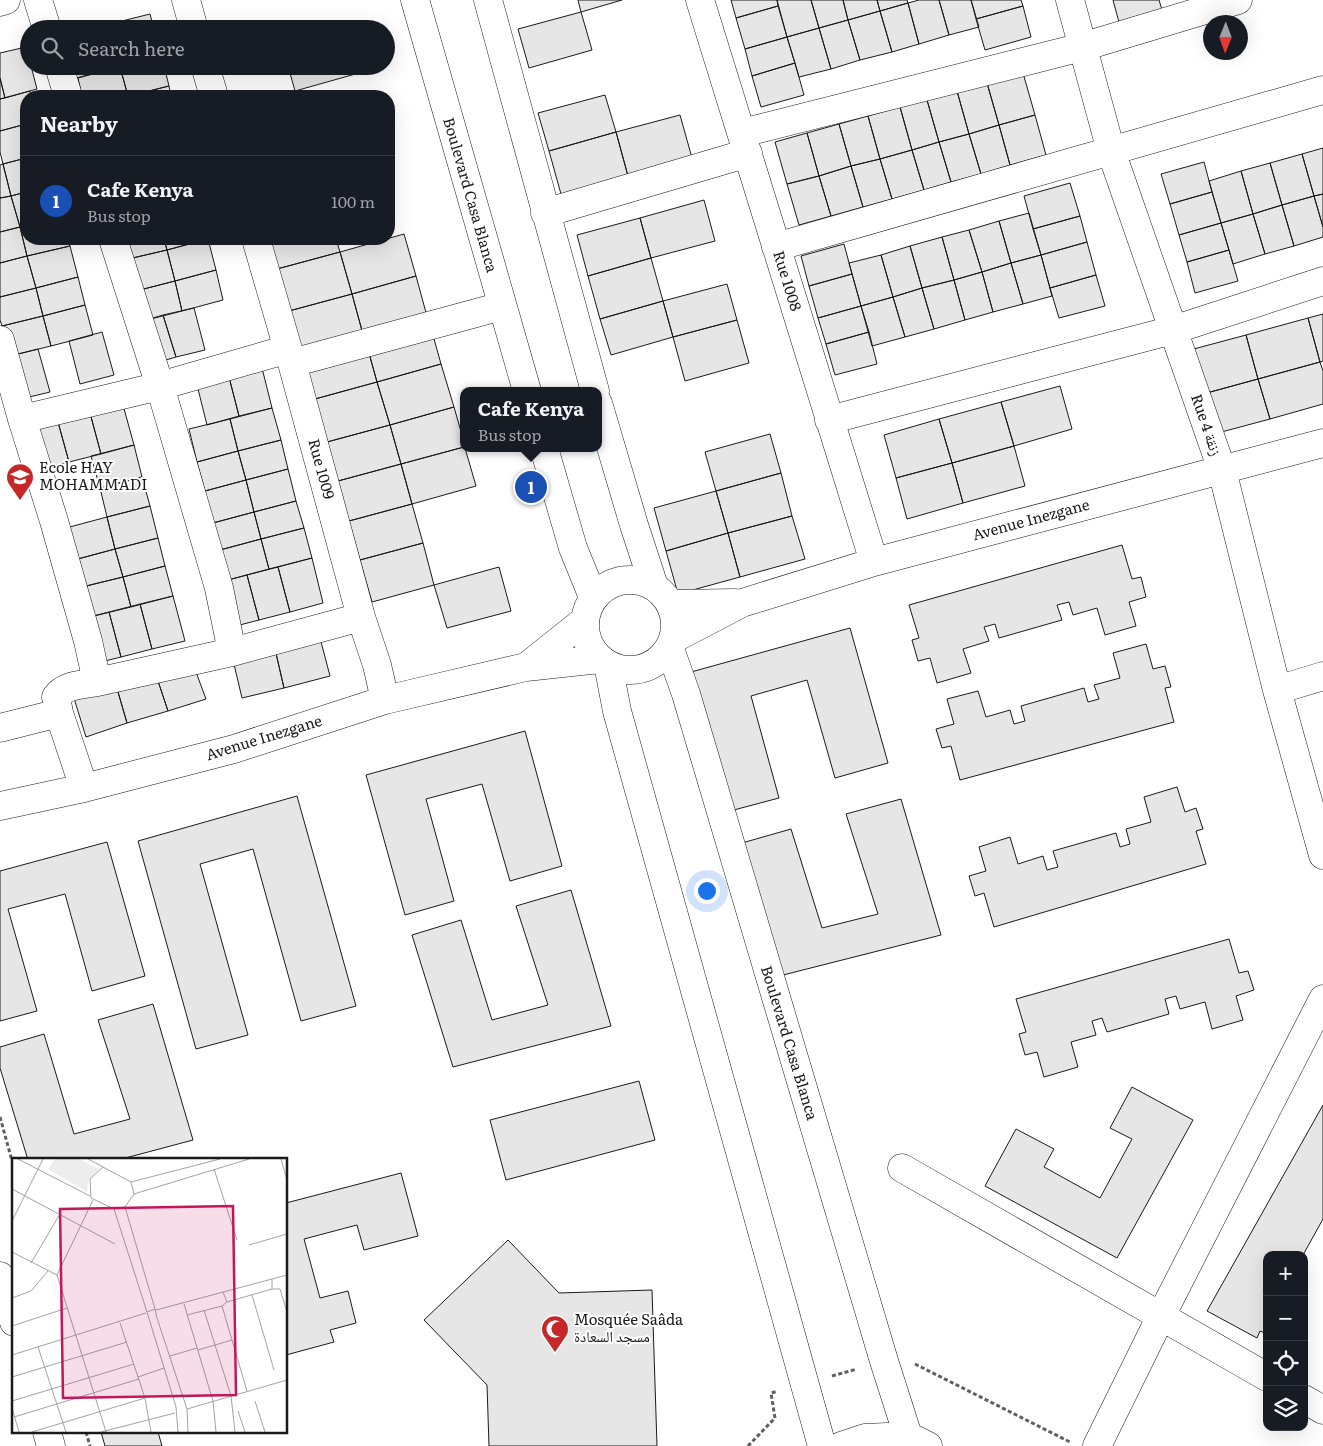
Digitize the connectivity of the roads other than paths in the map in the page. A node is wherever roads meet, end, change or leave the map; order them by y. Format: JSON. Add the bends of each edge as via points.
{"nodes":[{"id":1,"x":6,"y":0,"type":"edge"},
{"id":2,"x":38,"y":0,"type":"edge"},
{"id":3,"x":186,"y":0,"type":"edge"},
{"id":4,"x":415,"y":0,"type":"edge"},
{"id":5,"x":488,"y":0,"type":"edge"},
{"id":6,"x":700,"y":0,"type":"edge"},
{"id":7,"x":1070,"y":0,"type":"edge"},
{"id":8,"x":1238,"y":0,"type":"edge"},
{"id":9,"x":0,"y":2,"type":"edge"},
{"id":10,"x":44,"y":20,"type":"edge"},
{"id":11,"x":192,"y":20,"type":"edge"},
{"id":12,"x":1082,"y":47,"type":"junction"},
{"id":13,"x":62,"y":75,"type":"edge"},
{"id":14,"x":208,"y":75,"type":"edge"},
{"id":15,"x":66,"y":90,"type":"edge"},
{"id":16,"x":212,"y":90,"type":"edge"},
{"id":17,"x":1323,"y":90,"type":"edge"},
{"id":18,"x":745,"y":143,"type":"junction"},
{"id":19,"x":1111,"y":151,"type":"junction"},
{"id":20,"x":545,"y":213,"type":"junction"},
{"id":21,"x":115,"y":245,"type":"edge"},
{"id":22,"x":258,"y":245,"type":"edge"},
{"id":23,"x":776,"y":247,"type":"junction"},
{"id":24,"x":1323,"y":281,"type":"edge"},
{"id":25,"x":502,"y":306,"type":"junction"},
{"id":26,"x":1173,"y":330,"type":"junction"},
{"id":27,"x":0,"y":340,"type":"edge"},
{"id":28,"x":290,"y":356,"type":"junction"},
{"id":29,"x":160,"y":386,"type":"junction"},
{"id":30,"x":526,"y":387,"type":"edge"},
{"id":31,"x":594,"y":387,"type":"edge"},
{"id":32,"x":602,"y":417,"type":"edge"},
{"id":33,"x":22,"y":419,"type":"junction"},
{"id":34,"x":829,"y":420,"type":"junction"},
{"id":35,"x":1323,"y":443,"type":"edge"},
{"id":36,"x":545,"y":452,"type":"edge"},
{"id":37,"x":1222,"y":470,"type":"junction"},
{"id":38,"x":874,"y":562,"type":"junction"},
{"id":39,"x":663,"y":595,"type":"junction"},
{"id":40,"x":742,"y":603,"type":"junction"},
{"id":41,"x":589,"y":608,"type":"junction"},
{"id":42,"x":361,"y":617,"type":"junction"},
{"id":43,"x":672,"y":644,"type":"junction"},
{"id":44,"x":232,"y":652,"type":"junction"},
{"id":45,"x":604,"y":662,"type":"junction"},
{"id":46,"x":526,"y":667,"type":"junction"},
{"id":47,"x":1323,"y":676,"type":"edge"},
{"id":48,"x":97,"y":682,"type":"junction"},
{"id":49,"x":1277,"y":690,"type":"junction"},
{"id":50,"x":385,"y":700,"type":"junction"},
{"id":51,"x":59,"y":714,"type":"junction"},
{"id":52,"x":0,"y":728,"type":"edge"},
{"id":53,"x":84,"y":788,"type":"junction"},
{"id":54,"x":0,"y":806,"type":"edge"},
{"id":55,"x":1323,"y":855,"type":"edge"},
{"id":56,"x":1323,"y":999,"type":"edge"},
{"id":57,"x":902,"y":1168,"type":"dead end"},
{"id":58,"x":0,"y":1276,"type":"edge"},
{"id":59,"x":12,"y":1315,"type":"edge"},
{"id":60,"x":1161,"y":1316,"type":"junction"},
{"id":61,"x":1263,"y":1375,"type":"edge"},
{"id":62,"x":918,"y":1441,"type":"edge"},
{"id":63,"x":822,"y":1446,"type":"edge"},
{"id":64,"x":840,"y":1446,"type":"edge"},
{"id":65,"x":1097,"y":1446,"type":"edge"}],
"edges":[{"from":1,"to":9,"type":"street"},
{"from":2,"to":10,"type":"street"},
{"from":3,"to":11,"type":"street"},
{"from":4,"to":25,"type":"street","name":"Boulevard Casa Blanca"},
{"from":5,"to":20,"type":"street"},
{"from":6,"to":18,"type":"street","name":"Rue 1008"},
{"from":7,"to":12,"type":"street","name":"Rue 4 زنقة"},
{"from":8,"to":12,"type":"street"},
{"from":12,"to":18,"type":"street"},
{"from":12,"to":19,"type":"street","name":"Rue 4 زنقة"},
{"from":13,"to":15,"type":"street"},
{"from":14,"to":16,"type":"street"},
{"from":17,"to":19,"type":"street"},
{"from":18,"to":20,"type":"street"},
{"from":18,"to":23,"type":"street","name":"Rue 1008"},
{"from":19,"to":23,"type":"street"},
{"from":19,"to":26,"type":"street","name":"Rue 4 زنقة"},
{"from":20,"to":31,"type":"street"},
{"from":21,"to":29,"type":"street"},
{"from":22,"to":28,"type":"street","name":"Rue 1009"},
{"from":23,"to":34,"type":"street","name":"Rue 1008"},
{"from":24,"to":26,"type":"street"},
{"from":25,"to":28,"type":"street"},
{"from":25,"to":30,"type":"street","name":"Boulevard Casa Blanca"},
{"from":26,"to":34,"type":"street"},
{"from":26,"to":37,"type":"street","name":"Rue 4 زنقة"},
{"from":27,"to":33,"type":"street"},
{"from":28,"to":29,"type":"street"},
{"from":28,"to":42,"type":"street","name":"Rue 1009"},
{"from":29,"to":33,"type":"street"},
{"from":29,"to":44,"type":"street","via":[[219,588]]},
{"from":32,"to":39,"type":"street","via":[[631,516]]},
{"from":33,"to":48,"type":"street","via":[[54,521]]},
{"from":34,"to":38,"type":"street","name":"Rue 1008"},
{"from":35,"to":37,"type":"street","name":"Avenue Inezgane"},
{"from":36,"to":41,"type":"street"},
{"from":37,"to":38,"type":"street","name":"Avenue Inezgane"},
{"from":37,"to":49,"type":"street","name":"Rue 4 زنقة"},
{"from":38,"to":40,"type":"street","name":"Avenue Inezgane"},
{"from":39,"to":40,"type":"street"},
{"from":39,"to":41,"type":"street","via":[[638,580],[622,580],[605,586]]},
{"from":39,"to":43,"type":"street","via":[[676,615],[677,627]]},
{"from":40,"to":43,"type":"street"},
{"from":41,"to":45,"type":"street","via":[[585,630],[588,641]]},
{"from":41,"to":46,"type":"street"},
{"from":42,"to":44,"type":"street"},
{"from":42,"to":50,"type":"street","name":"Rue 1009"},
{"from":43,"to":45,"type":"street","via":[[660,660],[648,667],[621,670]]},
{"from":43,"to":62,"type":"street","name":"Boulevard Casa Blanca","via":[[878,1342]]},
{"from":44,"to":48,"type":"street"},
{"from":45,"to":46,"type":"street","name":"Avenue Inezgane"},
{"from":45,"to":63,"type":"street"},
{"from":46,"to":50,"type":"street","name":"Avenue Inezgane"},
{"from":47,"to":49,"type":"street"},
{"from":48,"to":51,"type":"street","via":[[60,691],[56,697]]},
{"from":49,"to":55,"type":"street","name":"Rue 4 زنقة"},
{"from":50,"to":53,"type":"street","name":"Avenue Inezgane","via":[[234,749]]},
{"from":51,"to":52,"type":"street"},
{"from":51,"to":53,"type":"street"},
{"from":53,"to":54,"type":"street","name":"Avenue Inezgane"},
{"from":56,"to":60,"type":"street"},
{"from":57,"to":60,"type":"street"},
{"from":58,"to":59,"type":"street"},
{"from":60,"to":61,"type":"street"},
{"from":60,"to":65,"type":"street"},
{"from":62,"to":64,"type":"street","via":[[865,1438]]}]}
